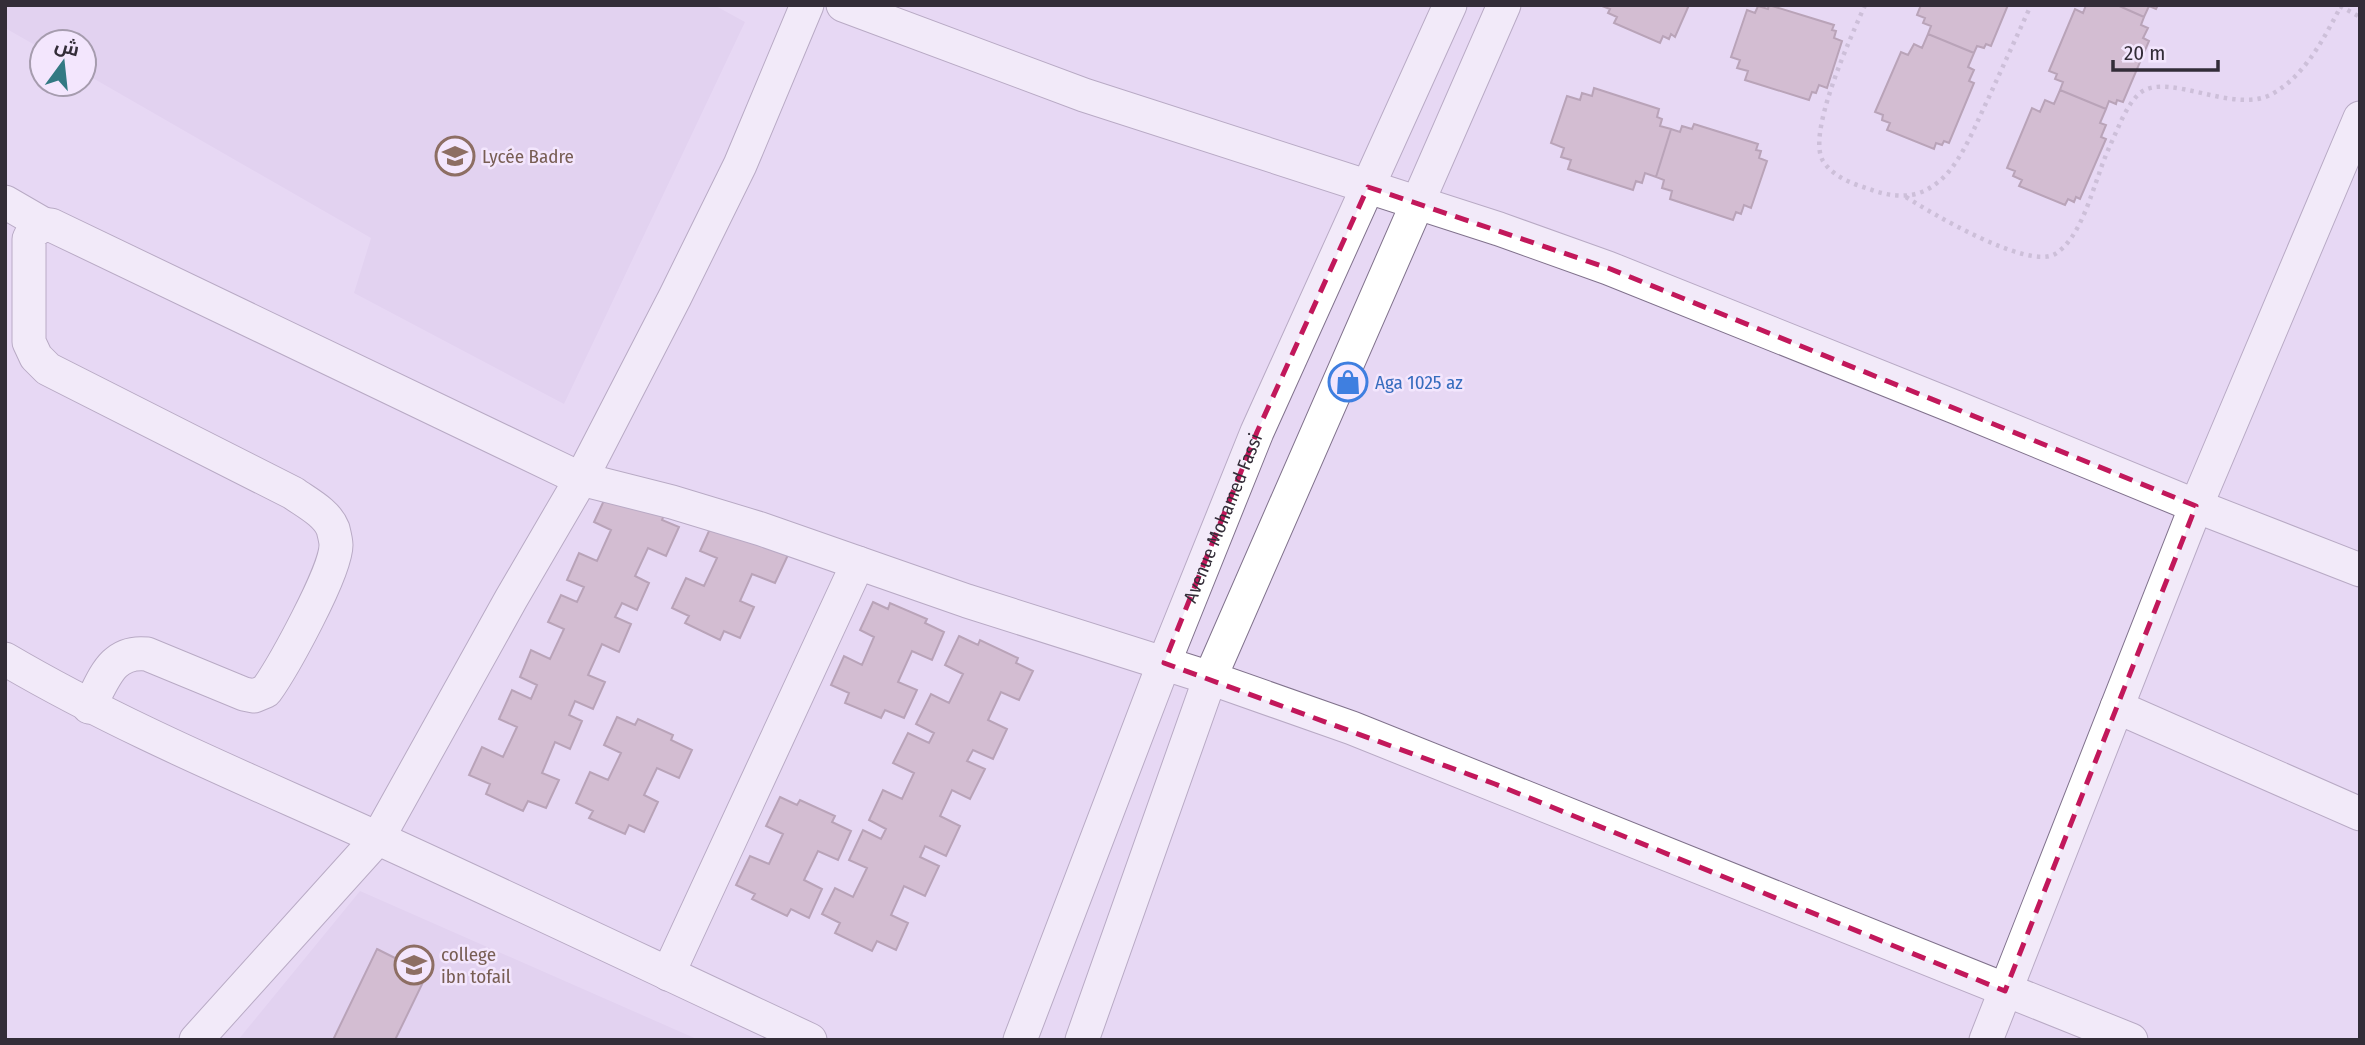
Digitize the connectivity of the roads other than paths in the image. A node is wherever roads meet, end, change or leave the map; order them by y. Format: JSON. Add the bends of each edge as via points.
{"nodes":[{"id":1,"x":807,"y":5,"type":"edge"},
{"id":2,"x":843,"y":5,"type":"edge"},
{"id":3,"x":1450,"y":5,"type":"edge"},
{"id":4,"x":1504,"y":5,"type":"edge"},
{"id":5,"x":2360,"y":118,"type":"edge"},
{"id":6,"x":2349,"y":173,"type":"edge"},
{"id":7,"x":1368,"y":187,"type":"junction"},
{"id":8,"x":5,"y":202,"type":"edge"},
{"id":9,"x":1417,"y":203,"type":"junction"},
{"id":10,"x":43,"y":224,"type":"junction"},
{"id":11,"x":581,"y":479,"type":"junction"},
{"id":12,"x":2196,"y":506,"type":"junction"},
{"id":13,"x":858,"y":563,"type":"junction"},
{"id":14,"x":2360,"y":570,"type":"edge"},
{"id":15,"x":5,"y":659,"type":"edge"},
{"id":16,"x":1164,"y":663,"type":"junction"},
{"id":17,"x":1210,"y":678,"type":"junction"},
{"id":18,"x":89,"y":707,"type":"junction"},
{"id":19,"x":2116,"y":707,"type":"junction"},
{"id":20,"x":2360,"y":814,"type":"edge"},
{"id":21,"x":378,"y":838,"type":"junction"},
{"id":22,"x":668,"y":974,"type":"junction"},
{"id":23,"x":2005,"y":990,"type":"junction"},
{"id":24,"x":197,"y":1040,"type":"edge"},
{"id":25,"x":810,"y":1040,"type":"edge"},
{"id":26,"x":1020,"y":1040,"type":"edge"},
{"id":27,"x":1082,"y":1040,"type":"edge"},
{"id":28,"x":1986,"y":1040,"type":"edge"},
{"id":29,"x":2131,"y":1040,"type":"edge"}],
"edges":[{"from":1,"to":11,"type":"street","via":[[740,164]]},
{"from":2,"to":7,"type":"street","via":[[1084,95]]},
{"from":3,"to":7,"type":"street","name":"Avenue Mohamed Fassi"},
{"from":4,"to":9,"type":"street"},
{"from":5,"to":6,"type":"street"},
{"from":6,"to":12,"type":"street"},
{"from":7,"to":9,"type":"street"},
{"from":7,"to":16,"type":"street","name":"Avenue Mohamed Fassi","via":[[1257,432]]},
{"from":8,"to":10,"type":"street"},
{"from":9,"to":12,"type":"street","via":[[1608,268]]},
{"from":9,"to":17,"type":"street"},
{"from":10,"to":11,"type":"street"},
{"from":10,"to":18,"type":"street","via":[[29,239],[29,342],[36,357],[48,369],[293,493],[321,513],[333,528],[336,545],[321,590],[266,691],[244,694],[135,652],[117,660]]},
{"from":11,"to":13,"type":"street","via":[[761,529]]},
{"from":11,"to":21,"type":"street"},
{"from":12,"to":14,"type":"street"},
{"from":12,"to":19,"type":"street"},
{"from":13,"to":16,"type":"street"},
{"from":13,"to":22,"type":"street"},
{"from":15,"to":18,"type":"street"},
{"from":16,"to":17,"type":"street"},
{"from":16,"to":26,"type":"street","name":"Avenue Mohamed Fassi"},
{"from":17,"to":23,"type":"street","via":[[1495,784]]},
{"from":17,"to":27,"type":"street"},
{"from":18,"to":21,"type":"street"},
{"from":19,"to":20,"type":"street"},
{"from":19,"to":23,"type":"street"},
{"from":21,"to":22,"type":"street"},
{"from":21,"to":24,"type":"street"},
{"from":22,"to":25,"type":"street"},
{"from":23,"to":28,"type":"street"},
{"from":23,"to":29,"type":"street"}]}
